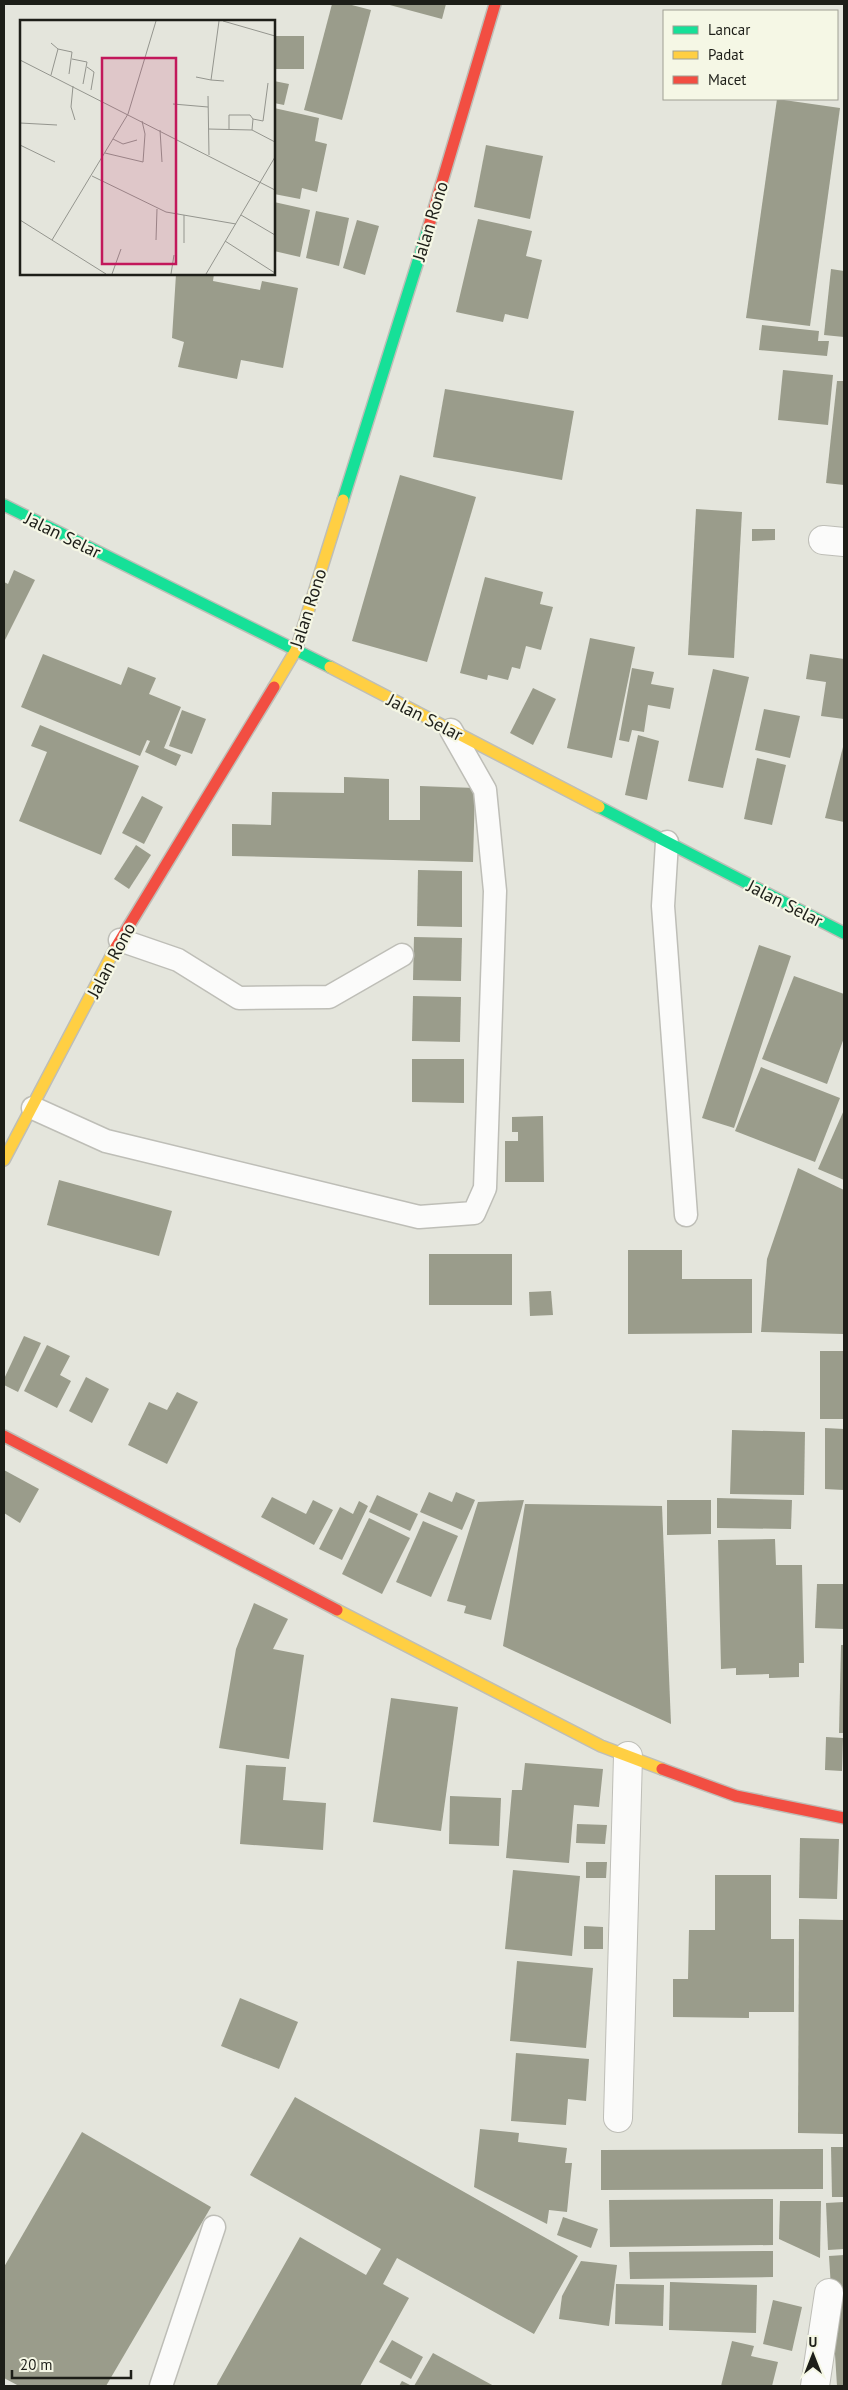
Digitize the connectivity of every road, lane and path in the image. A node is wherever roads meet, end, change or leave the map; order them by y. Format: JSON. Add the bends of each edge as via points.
{"nodes":[{"id":1,"x":494,"y":4,"type":"edge"},
{"id":2,"x":4,"y":505,"type":"edge"},
{"id":3,"x":296,"y":650,"type":"junction"},
{"id":4,"x":451,"y":730,"type":"junction"},
{"id":5,"x":667,"y":842,"type":"junction"},
{"id":6,"x":844,"y":933,"type":"edge"},
{"id":7,"x":120,"y":940,"type":"junction"},
{"id":8,"x":402,"y":955,"type":"dead end"},
{"id":9,"x":34,"y":1108,"type":"junction"},
{"id":10,"x":4,"y":1160,"type":"edge"},
{"id":11,"x":686,"y":1215,"type":"dead end"},
{"id":12,"x":4,"y":1436,"type":"edge"},
{"id":13,"x":628,"y":1756,"type":"junction"},
{"id":14,"x":844,"y":1818,"type":"edge"},
{"id":15,"x":618,"y":2118,"type":"dead end"},
{"id":16,"x":214,"y":2227,"type":"dead end"},
{"id":17,"x":829,"y":2293,"type":"dead end"},
{"id":18,"x":161,"y":2386,"type":"edge"},
{"id":19,"x":815,"y":2386,"type":"edge"}],
"edges":[{"from":1,"to":3,"type":"street","name":"Jalan Rono","via":[[438,196]]},
{"from":2,"to":3,"type":"street","name":"Jalan Selar"},
{"from":3,"to":4,"type":"street","name":"Jalan Selar"},
{"from":3,"to":7,"type":"street","name":"Jalan Rono"},
{"from":4,"to":5,"type":"street","name":"Jalan Selar"},
{"from":4,"to":9,"type":"lane","via":[[485,790],[495,891],[485,1188],[474,1213],[419,1217],[106,1140]]},
{"from":5,"to":6,"type":"street","name":"Jalan Selar"},
{"from":5,"to":11,"type":"lane","via":[[663,906]]},
{"from":7,"to":8,"type":"lane","via":[[178,960],[239,998],[329,996]]},
{"from":7,"to":9,"type":"street","name":"Jalan Rono"},
{"from":9,"to":10,"type":"street","name":"Jalan Rono"},
{"from":12,"to":13,"type":"street","via":[[441,1664],[601,1746]]},
{"from":13,"to":14,"type":"street","via":[[736,1796]]},
{"from":13,"to":15,"type":"street"},
{"from":16,"to":18,"type":"lane"},
{"from":17,"to":19,"type":"street"}]}
